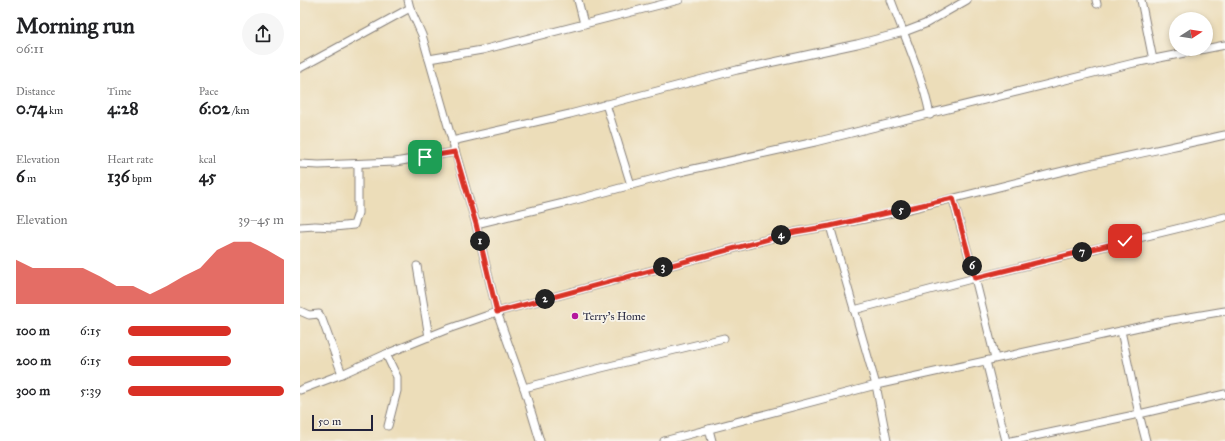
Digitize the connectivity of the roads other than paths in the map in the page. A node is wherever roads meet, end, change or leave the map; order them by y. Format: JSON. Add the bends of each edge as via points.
{"nodes":[{"id":1,"x":408,"y":0,"type":"edge"},
{"id":2,"x":578,"y":0,"type":"edge"},
{"id":3,"x":679,"y":0,"type":"edge"},
{"id":4,"x":891,"y":0,"type":"edge"},
{"id":5,"x":967,"y":0,"type":"edge"},
{"id":6,"x":1141,"y":0,"type":"edge"},
{"id":7,"x":410,"y":8,"type":"junction"},
{"id":8,"x":584,"y":24,"type":"junction"},
{"id":9,"x":904,"y":32,"type":"junction"},
{"id":10,"x":1225,"y":45,"type":"edge"},
{"id":11,"x":429,"y":60,"type":"junction"},
{"id":12,"x":1153,"y":60,"type":"junction"},
{"id":13,"x":300,"y":68,"type":"edge"},
{"id":14,"x":606,"y":104,"type":"junction"},
{"id":15,"x":930,"y":115,"type":"junction"},
{"id":16,"x":1225,"y":135,"type":"edge"},
{"id":17,"x":452,"y":141,"type":"junction"},
{"id":18,"x":455,"y":152,"type":"junction"},
{"id":19,"x":300,"y":164,"type":"edge"},
{"id":20,"x":358,"y":164,"type":"junction"},
{"id":21,"x":631,"y":185,"type":"junction"},
{"id":22,"x":953,"y":198,"type":"junction"},
{"id":23,"x":1225,"y":217,"type":"edge"},
{"id":24,"x":476,"y":224,"type":"junction"},
{"id":25,"x":830,"y":226,"type":"junction"},
{"id":26,"x":300,"y":227,"type":"edge"},
{"id":27,"x":417,"y":266,"type":"dead end"},
{"id":28,"x":975,"y":278,"type":"junction"},
{"id":29,"x":854,"y":310,"type":"junction"},
{"id":30,"x":300,"y":311,"type":"edge"},
{"id":31,"x":1225,"y":311,"type":"edge"},
{"id":32,"x":497,"y":312,"type":"junction"},
{"id":33,"x":1121,"y":331,"type":"junction"},
{"id":34,"x":429,"y":337,"type":"junction"},
{"id":35,"x":724,"y":338,"type":"dead end"},
{"id":36,"x":386,"y":354,"type":"junction"},
{"id":37,"x":996,"y":358,"type":"junction"},
{"id":38,"x":986,"y":361,"type":"junction"},
{"id":39,"x":342,"y":374,"type":"junction"},
{"id":40,"x":876,"y":385,"type":"junction"},
{"id":41,"x":524,"y":388,"type":"junction"},
{"id":42,"x":300,"y":390,"type":"edge"},
{"id":43,"x":1225,"y":394,"type":"edge"},
{"id":44,"x":1139,"y":414,"type":"junction"},
{"id":45,"x":388,"y":426,"type":"dead end"},
{"id":46,"x":708,"y":429,"type":"junction"},
{"id":47,"x":540,"y":441,"type":"edge"},
{"id":48,"x":664,"y":441,"type":"edge"},
{"id":49,"x":712,"y":441,"type":"edge"},
{"id":50,"x":887,"y":441,"type":"edge"},
{"id":51,"x":1006,"y":441,"type":"edge"},
{"id":52,"x":1011,"y":441,"type":"edge"},
{"id":53,"x":1146,"y":441,"type":"edge"}],
"edges":[{"from":1,"to":7,"type":"street"},
{"from":2,"to":8,"type":"street"},
{"from":3,"to":8,"type":"street"},
{"from":4,"to":9,"type":"street"},
{"from":5,"to":9,"type":"street","via":[[925,24]]},
{"from":6,"to":12,"type":"street"},
{"from":7,"to":11,"type":"street","via":[[422,35]]},
{"from":7,"to":13,"type":"street"},
{"from":8,"to":11,"type":"street","via":[[482,50]]},
{"from":9,"to":14,"type":"street","via":[[737,70]]},
{"from":9,"to":15,"type":"street","via":[[922,80]]},
{"from":10,"to":12,"type":"street"},
{"from":11,"to":17,"type":"street"},
{"from":12,"to":15,"type":"street"},
{"from":14,"to":17,"type":"street"},
{"from":14,"to":21,"type":"street"},
{"from":15,"to":21,"type":"street"},
{"from":16,"to":22,"type":"street"},
{"from":17,"to":18,"type":"street"},
{"from":18,"to":20,"type":"street","via":[[396,162]]},
{"from":18,"to":24,"type":"street"},
{"from":19,"to":20,"type":"street"},
{"from":20,"to":26,"type":"street","via":[[358,213],[354,225]]},
{"from":21,"to":24,"type":"street"},
{"from":22,"to":25,"type":"street"},
{"from":22,"to":28,"type":"street"},
{"from":23,"to":28,"type":"street"},
{"from":24,"to":32,"type":"street"},
{"from":25,"to":29,"type":"street"},
{"from":25,"to":32,"type":"street","via":[[795,232]]},
{"from":27,"to":34,"type":"street"},
{"from":28,"to":29,"type":"street"},
{"from":28,"to":37,"type":"street"},
{"from":29,"to":40,"type":"street"},
{"from":30,"to":39,"type":"street","via":[[309,315],[318,314],[322,319]]},
{"from":31,"to":33,"type":"street"},
{"from":32,"to":34,"type":"street"},
{"from":32,"to":41,"type":"street"},
{"from":33,"to":37,"type":"street"},
{"from":33,"to":44,"type":"street"},
{"from":34,"to":36,"type":"street"},
{"from":35,"to":41,"type":"street"},
{"from":36,"to":39,"type":"street"},
{"from":36,"to":45,"type":"street","via":[[397,377],[397,391]]},
{"from":37,"to":38,"type":"street"},
{"from":38,"to":40,"type":"street"},
{"from":38,"to":51,"type":"street"},
{"from":39,"to":42,"type":"street"},
{"from":40,"to":46,"type":"street"},
{"from":40,"to":50,"type":"street"},
{"from":41,"to":47,"type":"street"},
{"from":43,"to":44,"type":"street"},
{"from":44,"to":52,"type":"street"},
{"from":44,"to":53,"type":"street"},
{"from":46,"to":48,"type":"street"},
{"from":46,"to":49,"type":"street"}]}
